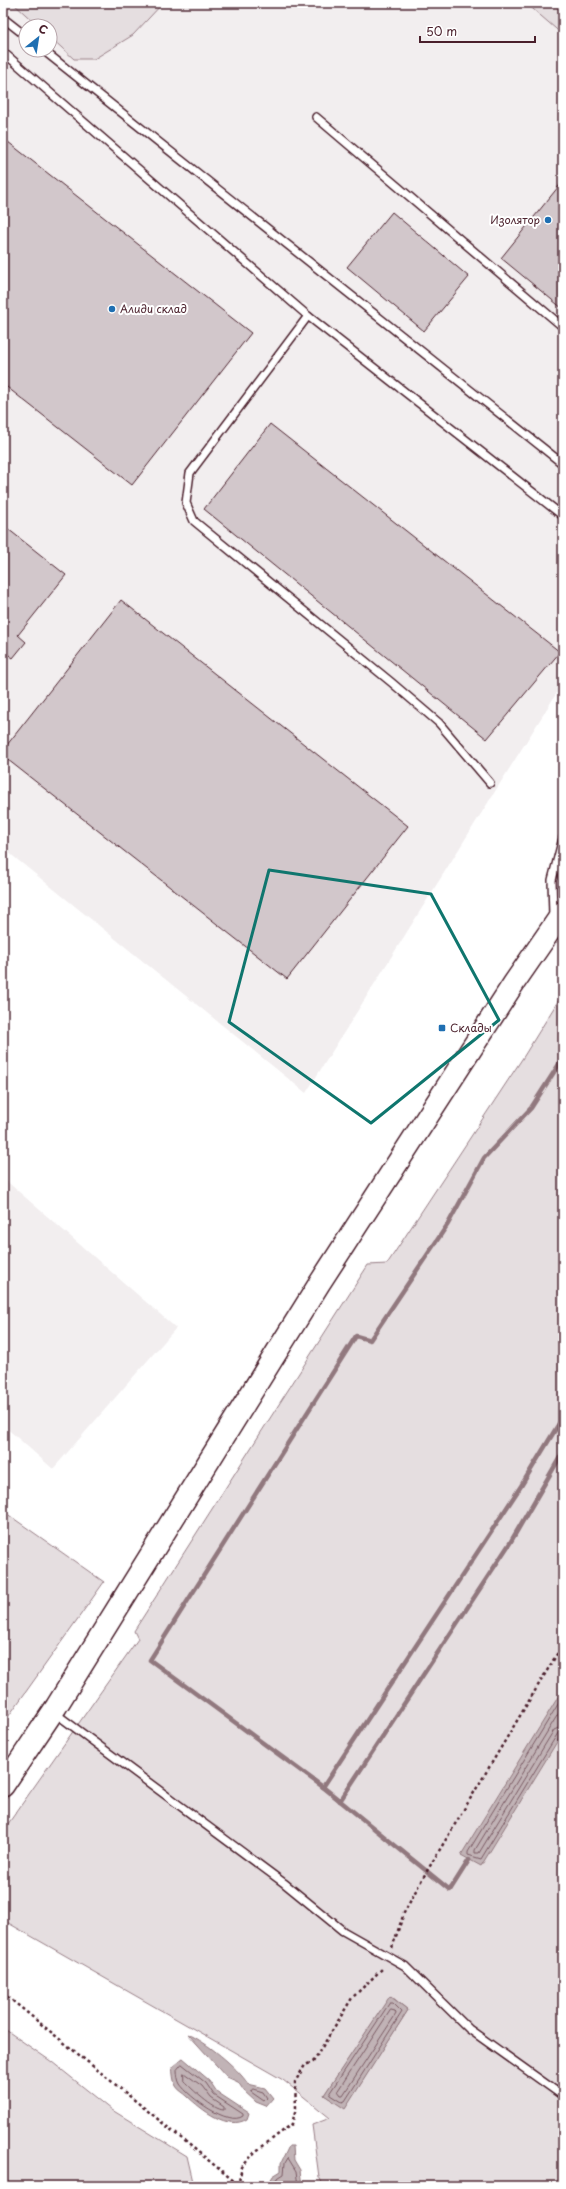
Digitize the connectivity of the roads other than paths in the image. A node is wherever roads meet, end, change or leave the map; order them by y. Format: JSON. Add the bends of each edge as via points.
{"nodes":[{"id":1,"x":3,"y":18,"type":"edge"},
{"id":2,"x":18,"y":30,"type":"edge"},
{"id":3,"x":3,"y":52,"type":"edge"},
{"id":4,"x":53,"y":58,"type":"edge"},
{"id":5,"x":316,"y":117,"type":"dead end"},
{"id":6,"x":308,"y":316,"type":"junction"},
{"id":7,"x":563,"y":327,"type":"edge"},
{"id":8,"x":563,"y":464,"type":"edge"},
{"id":9,"x":563,"y":516,"type":"edge"},
{"id":10,"x":490,"y":783,"type":"dead end"},
{"id":11,"x":563,"y":838,"type":"edge"},
{"id":12,"x":558,"y":919,"type":"edge"},
{"id":13,"x":53,"y":1712,"type":"junction"},
{"id":14,"x":3,"y":1786,"type":"edge"},
{"id":15,"x":563,"y":2096,"type":"edge"}],
"edges":[{"from":1,"to":2,"type":"lane"},
{"from":3,"to":6,"type":"lane"},
{"from":4,"to":8,"type":"lane"},
{"from":5,"to":7,"type":"lane"},
{"from":6,"to":9,"type":"lane"},
{"from":6,"to":10,"type":"lane","via":[[190,473],[186,503],[194,521],[439,723]]},
{"from":11,"to":12,"type":"lane","via":[[552,880]]},
{"from":12,"to":13,"type":"main road","via":[[319,1284]]},
{"from":13,"to":14,"type":"main road"},
{"from":13,"to":15,"type":"lane","via":[[284,1883],[342,1931],[405,1966],[469,2029]]}]}
